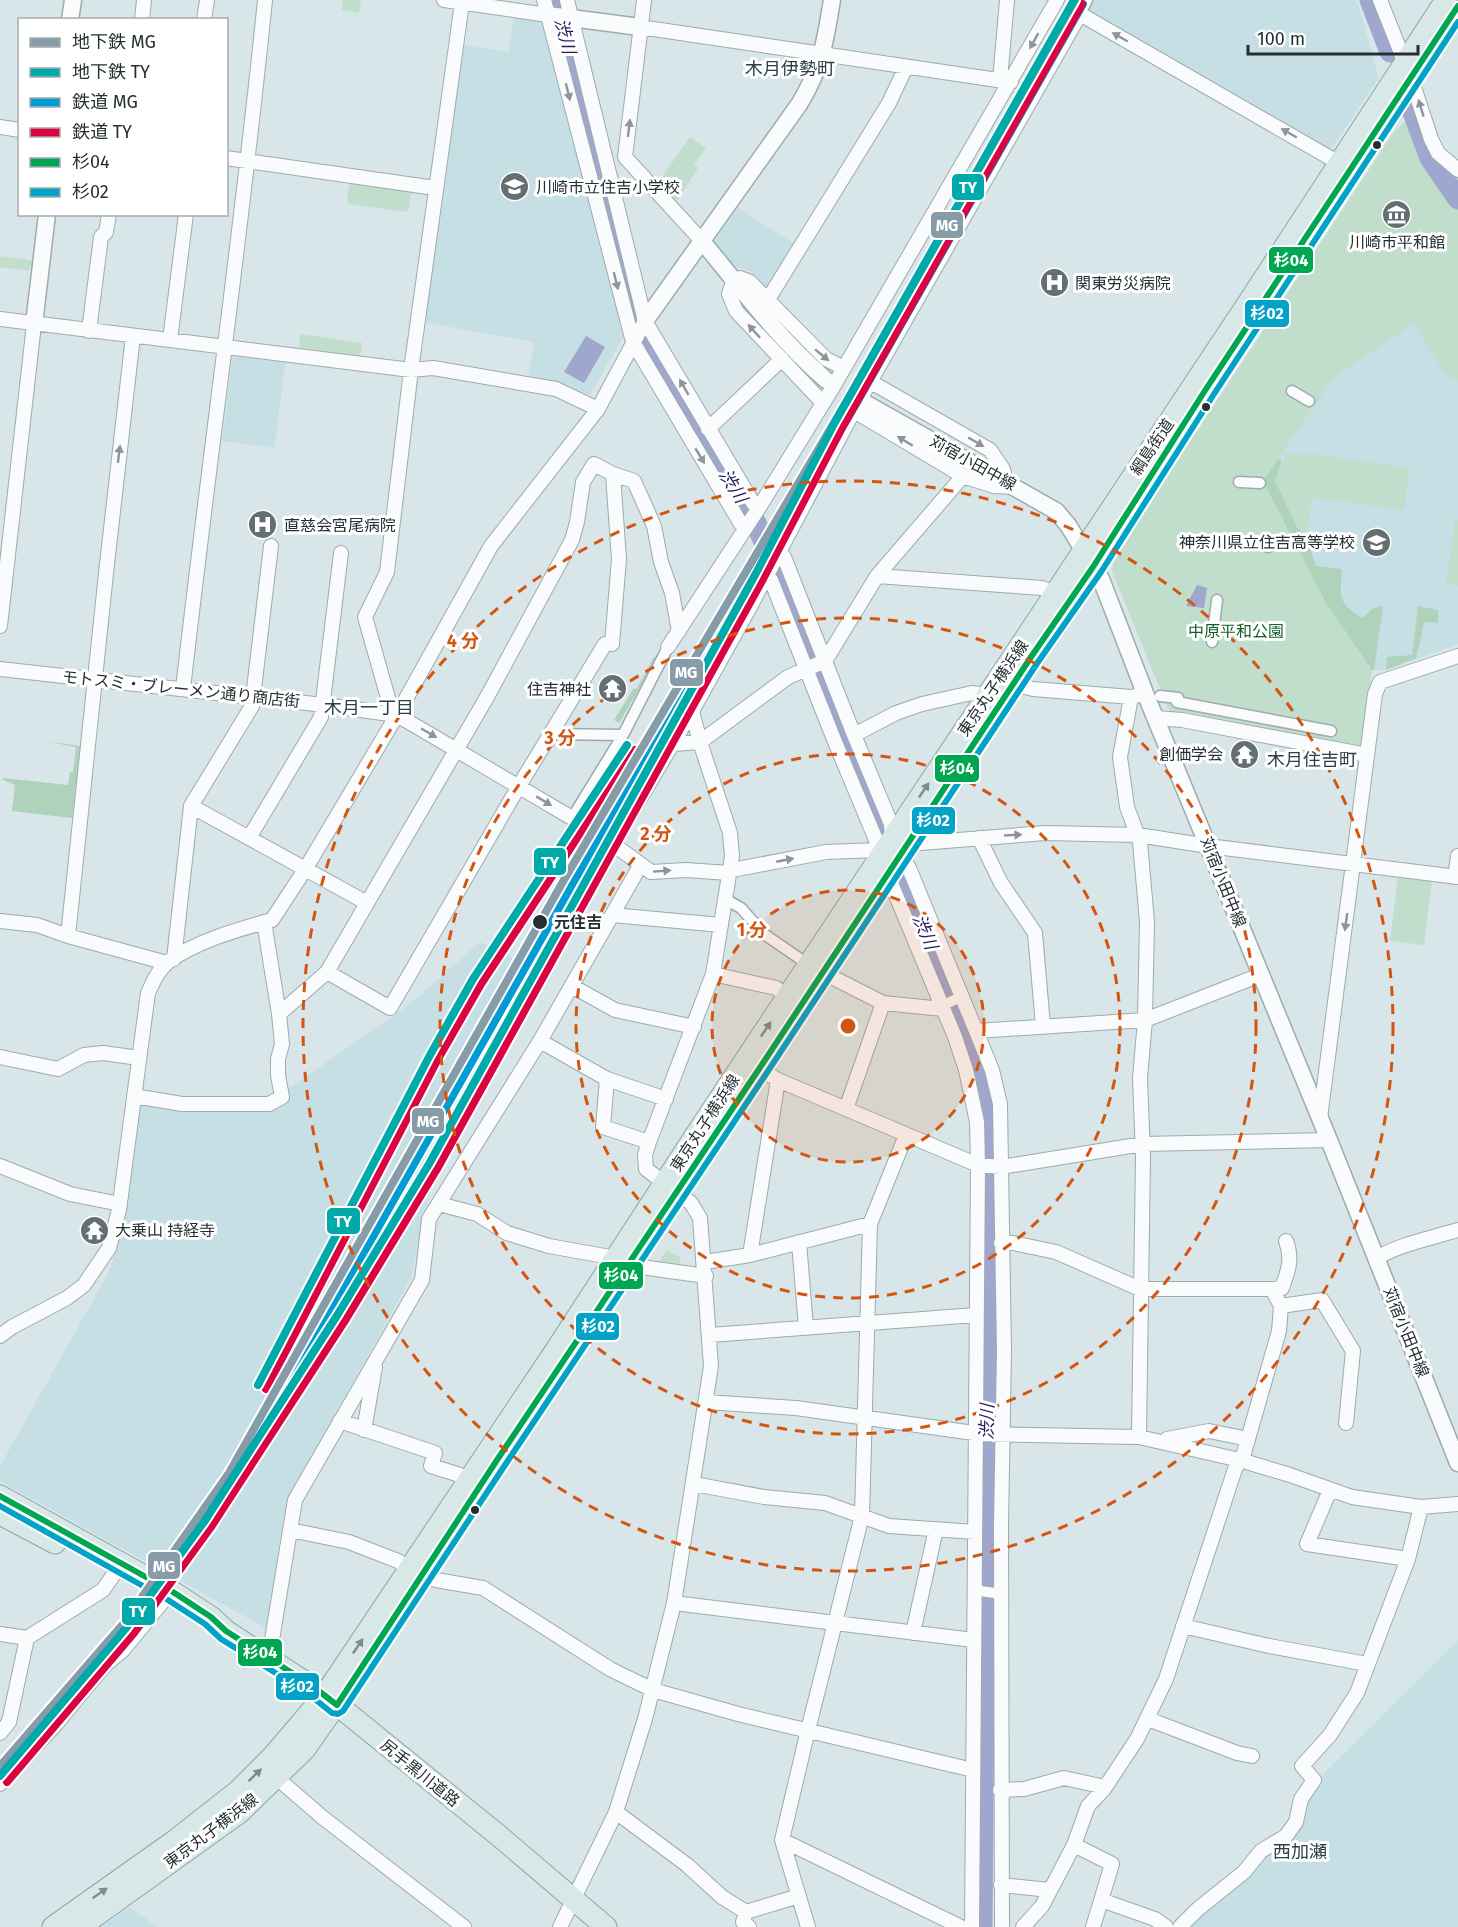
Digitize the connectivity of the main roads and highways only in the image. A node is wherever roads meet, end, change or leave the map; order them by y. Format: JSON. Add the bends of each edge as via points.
{"nodes":[{"id":1,"x":1446,"y":0,"type":"edge"},
{"id":2,"x":1458,"y":6,"type":"edge"},
{"id":3,"x":1408,"y":70,"type":"junction"},
{"id":4,"x":1340,"y":163,"type":"joint"},
{"id":5,"x":1088,"y":559,"type":"junction"},
{"id":6,"x":1062,"y":597,"type":"junction"},
{"id":7,"x":994,"y":700,"type":"junction"},
{"id":8,"x":622,"y":1260,"type":"junction"},
{"id":9,"x":0,"y":1496,"type":"edge"},
{"id":10,"x":0,"y":1514,"type":"edge"},
{"id":11,"x":416,"y":1572,"type":"junction"},
{"id":12,"x":226,"y":1631,"type":"junction"},
{"id":13,"x":331,"y":1700,"type":"junction"},
{"id":14,"x":53,"y":1927,"type":"edge"},
{"id":15,"x":80,"y":1927,"type":"edge"},
{"id":16,"x":606,"y":1927,"type":"edge"}],
"edges":[{"from":1,"to":3,"type":"main road","name":"東京丸子横浜線"},
{"from":2,"to":3,"type":"main road","name":"東京丸子横浜線"},
{"from":3,"to":4,"type":"main road","name":"東京丸子横浜線"},
{"from":3,"to":5,"type":"main road","name":"東京丸子横浜線","via":[[1206,389]]},
{"from":4,"to":5,"type":"main road","name":"綱島街道"},
{"from":5,"to":6,"type":"main road","name":"東京丸子横浜線"},
{"from":6,"to":7,"type":"main road","name":"東京丸子横浜線"},
{"from":6,"to":7,"type":"main road","name":"東京丸子横浜線","via":[[1013,684]]},
{"from":7,"to":8,"type":"main road","name":"東京丸子横浜線"},
{"from":8,"to":11,"type":"main road","name":"東京丸子横浜線"},
{"from":8,"to":11,"type":"main road","name":"東京丸子横浜線","via":[[468,1481]]},
{"from":9,"to":12,"type":"main road","name":"尻手黒川道路","via":[[172,1592]]},
{"from":10,"to":12,"type":"main road","name":"尻手黒川道路","via":[[200,1621]]},
{"from":11,"to":13,"type":"main road","name":"東京丸子横浜線"},
{"from":12,"to":13,"type":"main road","name":"尻手黒川道路"},
{"from":14,"to":13,"type":"main road","name":"東京丸子横浜線","one_way":true,"via":[[238,1791]]},
{"from":13,"to":15,"type":"main road","name":"東京丸子横浜線","via":[[305,1749],[278,1778],[239,1813]]},
{"from":13,"to":16,"type":"main road","name":"尻手黒川道路"}]}
